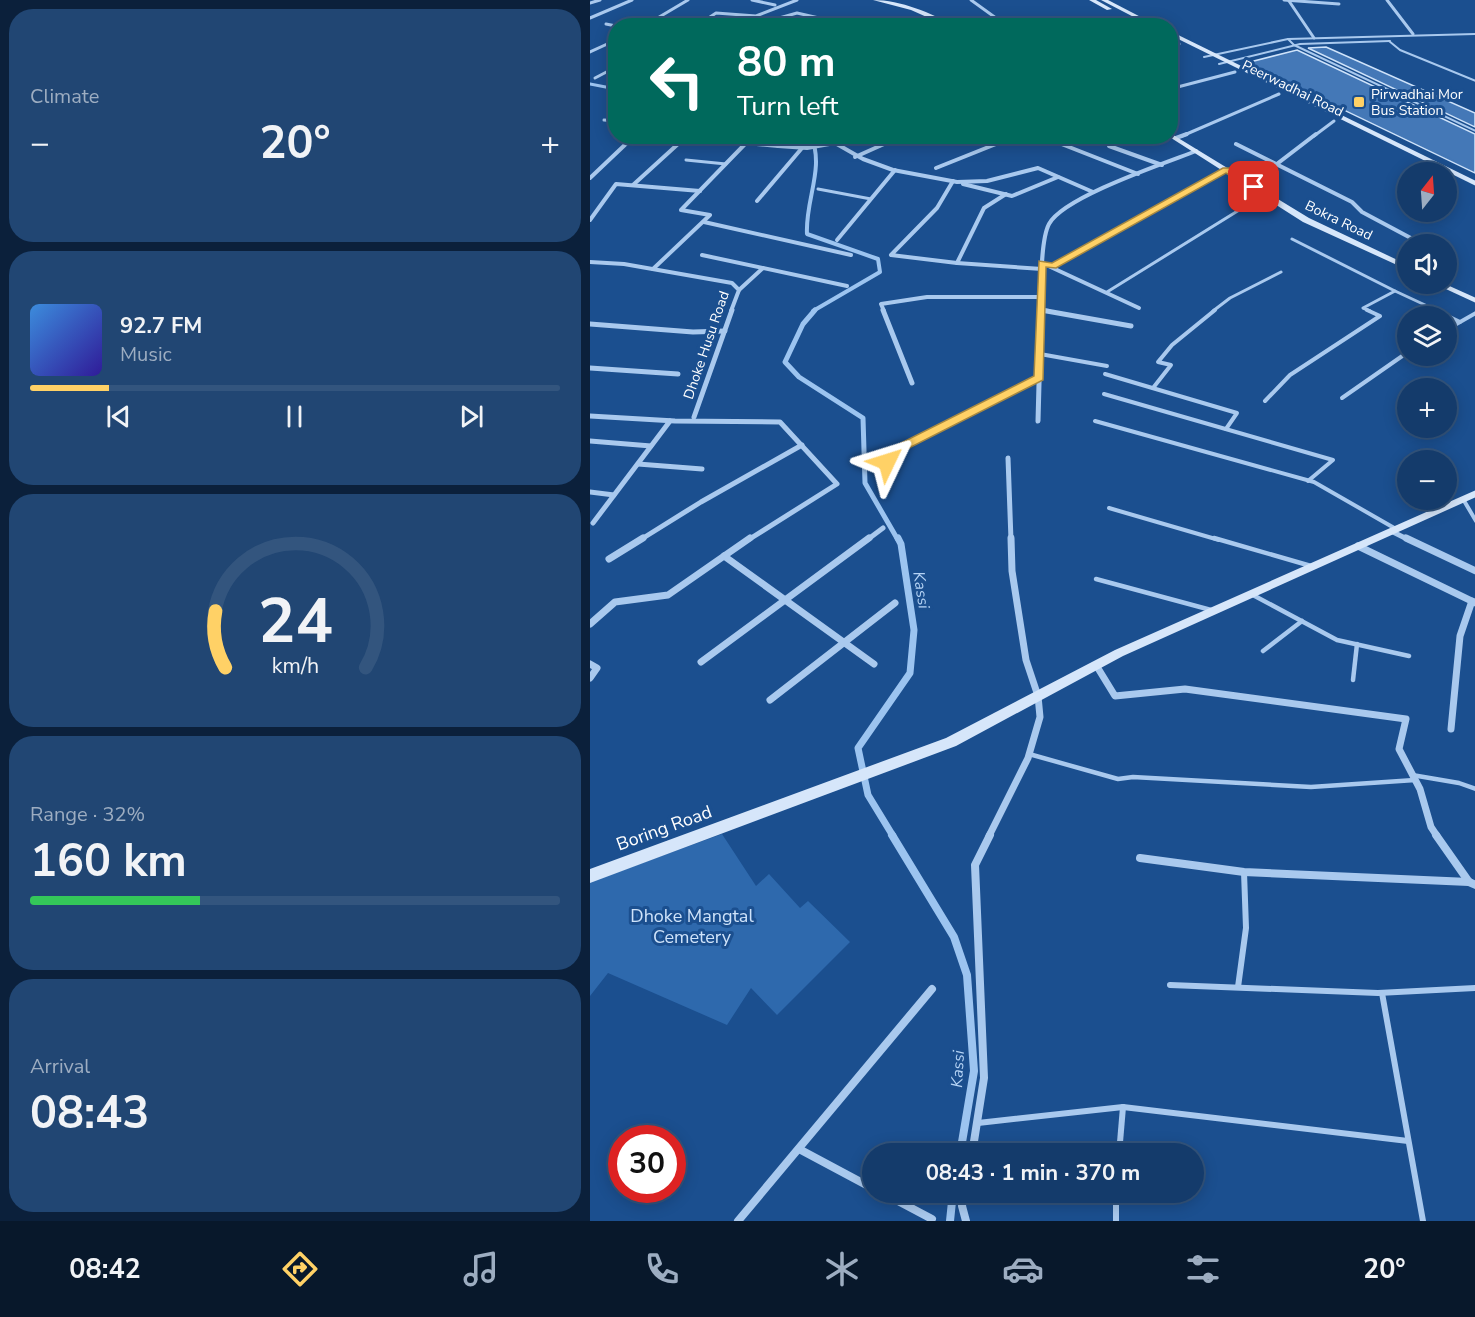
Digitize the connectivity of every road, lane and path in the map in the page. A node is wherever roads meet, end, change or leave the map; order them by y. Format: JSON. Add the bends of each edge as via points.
{"nodes":[{"id":1,"x":600,"y":0,"type":"edge"},
{"id":2,"x":632,"y":0,"type":"edge"},
{"id":3,"x":688,"y":0,"type":"edge"},
{"id":4,"x":752,"y":0,"type":"edge"},
{"id":5,"x":797,"y":0,"type":"edge"},
{"id":6,"x":876,"y":0,"type":"edge"},
{"id":7,"x":971,"y":0,"type":"edge"},
{"id":8,"x":1092,"y":0,"type":"edge"},
{"id":9,"x":1104,"y":0,"type":"edge"},
{"id":10,"x":1284,"y":0,"type":"edge"},
{"id":11,"x":1331,"y":0,"type":"edge"},
{"id":12,"x":1387,"y":0,"type":"edge"},
{"id":13,"x":1289,"y":2,"type":"junction"},
{"id":14,"x":590,"y":3,"type":"edge"},
{"id":15,"x":775,"y":5,"type":"dead end"},
{"id":16,"x":590,"y":18,"type":"edge"},
{"id":17,"x":658,"y":18,"type":"edge"},
{"id":18,"x":708,"y":18,"type":"edge"},
{"id":19,"x":779,"y":18,"type":"edge"},
{"id":20,"x":821,"y":18,"type":"edge"},
{"id":21,"x":934,"y":18,"type":"edge"},
{"id":22,"x":996,"y":18,"type":"edge"},
{"id":23,"x":1128,"y":18,"type":"edge"},
{"id":24,"x":1140,"y":18,"type":"edge"},
{"id":25,"x":1413,"y":34,"type":"junction"},
{"id":26,"x":1475,"y":34,"type":"edge"},
{"id":27,"x":1385,"y":35,"type":"junction"},
{"id":28,"x":1178,"y":37,"type":"edge"},
{"id":29,"x":1314,"y":38,"type":"junction"},
{"id":30,"x":1288,"y":39,"type":"junction"},
{"id":31,"x":1390,"y":41,"type":"junction"},
{"id":32,"x":608,"y":44,"type":"edge"},
{"id":33,"x":1179,"y":44,"type":"edge"},
{"id":34,"x":1294,"y":45,"type":"junction"},
{"id":35,"x":590,"y":52,"type":"edge"},
{"id":36,"x":1215,"y":54,"type":"junction"},
{"id":37,"x":1204,"y":57,"type":"junction"},
{"id":38,"x":1229,"y":62,"type":"junction"},
{"id":39,"x":1218,"y":64,"type":"junction"},
{"id":40,"x":608,"y":71,"type":"edge"},
{"id":41,"x":1235,"y":72,"type":"junction"},
{"id":42,"x":595,"y":78,"type":"dead end"},
{"id":43,"x":1475,"y":81,"type":"edge"},
{"id":44,"x":1178,"y":87,"type":"edge"},
{"id":45,"x":1279,"y":94,"type":"junction"},
{"id":46,"x":604,"y":120,"type":"dead end"},
{"id":47,"x":608,"y":120,"type":"edge"},
{"id":48,"x":1334,"y":121,"type":"junction"},
{"id":49,"x":1475,"y":131,"type":"edge"},
{"id":50,"x":1178,"y":135,"type":"edge"},
{"id":51,"x":1178,"y":139,"type":"edge"},
{"id":52,"x":626,"y":144,"type":"edge"},
{"id":53,"x":678,"y":144,"type":"edge"},
{"id":54,"x":745,"y":144,"type":"edge"},
{"id":55,"x":757,"y":144,"type":"edge"},
{"id":56,"x":832,"y":144,"type":"edge"},
{"id":57,"x":836,"y":144,"type":"edge"},
{"id":58,"x":877,"y":144,"type":"edge"},
{"id":59,"x":884,"y":144,"type":"edge"},
{"id":60,"x":996,"y":144,"type":"edge"},
{"id":61,"x":1062,"y":144,"type":"edge"},
{"id":62,"x":1113,"y":144,"type":"edge"},
{"id":63,"x":1236,"y":144,"type":"dead end"},
{"id":64,"x":778,"y":146,"type":"joint"},
{"id":65,"x":880,"y":146,"type":"junction"},
{"id":66,"x":802,"y":148,"type":"junction"},
{"id":67,"x":1196,"y":151,"type":"junction"},
{"id":68,"x":855,"y":157,"type":"junction"},
{"id":69,"x":686,"y":160,"type":"dead end"},
{"id":70,"x":1418,"y":162,"type":"edge"},
{"id":71,"x":726,"y":164,"type":"junction"},
{"id":72,"x":1277,"y":164,"type":"junction"},
{"id":73,"x":1162,"y":165,"type":"junction"},
{"id":74,"x":936,"y":168,"type":"dead end"},
{"id":75,"x":895,"y":170,"type":"junction"},
{"id":76,"x":1226,"y":170,"type":"junction"},
{"id":77,"x":1139,"y":174,"type":"junction"},
{"id":78,"x":1059,"y":176,"type":"junction"},
{"id":79,"x":590,"y":178,"type":"edge"},
{"id":80,"x":1242,"y":180,"type":"junction"},
{"id":81,"x":955,"y":182,"type":"junction"},
{"id":82,"x":1457,"y":183,"type":"edge"},
{"id":83,"x":1475,"y":184,"type":"edge"},
{"id":84,"x":633,"y":185,"type":"junction"},
{"id":85,"x":818,"y":189,"type":"dead end"},
{"id":86,"x":700,"y":191,"type":"junction"},
{"id":87,"x":1093,"y":192,"type":"junction"},
{"id":88,"x":1475,"y":192,"type":"edge"},
{"id":89,"x":1006,"y":194,"type":"junction"},
{"id":90,"x":1265,"y":194,"type":"junction"},
{"id":91,"x":871,"y":199,"type":"junction"},
{"id":92,"x":757,"y":201,"type":"dead end"},
{"id":93,"x":590,"y":220,"type":"edge"},
{"id":94,"x":704,"y":222,"type":"junction"},
{"id":95,"x":1403,"y":234,"type":"edge"},
{"id":96,"x":1292,"y":239,"type":"dead end"},
{"id":97,"x":837,"y":240,"type":"dead end"},
{"id":98,"x":702,"y":255,"type":"dead end"},
{"id":99,"x":851,"y":255,"type":"dead end"},
{"id":100,"x":590,"y":262,"type":"edge"},
{"id":101,"x":957,"y":263,"type":"junction"},
{"id":102,"x":1397,"y":263,"type":"edge"},
{"id":103,"x":1042,"y":266,"type":"junction"},
{"id":104,"x":1052,"y":266,"type":"junction"},
{"id":105,"x":763,"y":268,"type":"junction"},
{"id":106,"x":653,"y":269,"type":"junction"},
{"id":107,"x":1281,"y":272,"type":"dead end"},
{"id":108,"x":847,"y":286,"type":"dead end"},
{"id":109,"x":739,"y":290,"type":"junction"},
{"id":110,"x":1395,"y":291,"type":"junction"},
{"id":111,"x":1107,"y":292,"type":"junction"},
{"id":112,"x":1457,"y":292,"type":"edge"},
{"id":113,"x":1041,"y":297,"type":"junction"},
{"id":114,"x":1475,"y":300,"type":"edge"},
{"id":115,"x":1139,"y":308,"type":"dead end"},
{"id":116,"x":1041,"y":310,"type":"junction"},
{"id":117,"x":1475,"y":313,"type":"edge"},
{"id":118,"x":1460,"y":322,"type":"junction"},
{"id":119,"x":590,"y":324,"type":"edge"},
{"id":120,"x":1457,"y":324,"type":"edge"},
{"id":121,"x":1131,"y":326,"type":"dead end"},
{"id":122,"x":725,"y":331,"type":"junction"},
{"id":123,"x":1040,"y":354,"type":"junction"},
{"id":124,"x":1397,"y":360,"type":"edge"},
{"id":125,"x":1107,"y":366,"type":"dead end"},
{"id":126,"x":590,"y":368,"type":"edge"},
{"id":127,"x":678,"y":374,"type":"dead end"},
{"id":128,"x":1105,"y":374,"type":"dead end"},
{"id":129,"x":1039,"y":378,"type":"junction"},
{"id":130,"x":912,"y":383,"type":"dead end"},
{"id":131,"x":1153,"y":388,"type":"junction"},
{"id":132,"x":1104,"y":394,"type":"dead end"},
{"id":133,"x":1342,"y":398,"type":"dead end"},
{"id":134,"x":1265,"y":400,"type":"dead end"},
{"id":135,"x":590,"y":416,"type":"edge"},
{"id":136,"x":694,"y":417,"type":"dead end"},
{"id":137,"x":1038,"y":420,"type":"dead end"},
{"id":138,"x":670,"y":421,"type":"junction"},
{"id":139,"x":1095,"y":421,"type":"dead end"},
{"id":140,"x":1226,"y":429,"type":"junction"},
{"id":141,"x":590,"y":441,"type":"edge"},
{"id":142,"x":651,"y":446,"type":"junction"},
{"id":143,"x":802,"y":446,"type":"junction"},
{"id":144,"x":1008,"y":458,"type":"dead end"},
{"id":145,"x":638,"y":464,"type":"junction"},
{"id":146,"x":702,"y":469,"type":"dead end"},
{"id":147,"x":880,"y":474,"type":"dead end"},
{"id":148,"x":1308,"y":481,"type":"junction"},
{"id":149,"x":590,"y":492,"type":"edge"},
{"id":150,"x":1475,"y":493,"type":"edge"},
{"id":151,"x":614,"y":495,"type":"junction"},
{"id":152,"x":1463,"y":499,"type":"junction"},
{"id":153,"x":1109,"y":508,"type":"dead end"},
{"id":154,"x":1475,"y":521,"type":"edge"},
{"id":155,"x":593,"y":523,"type":"dead end"},
{"id":156,"x":883,"y":528,"type":"dead end"},
{"id":157,"x":1394,"y":530,"type":"junction"},
{"id":158,"x":1358,"y":546,"type":"junction"},
{"id":159,"x":724,"y":556,"type":"junction"},
{"id":160,"x":609,"y":559,"type":"dead end"},
{"id":161,"x":1313,"y":566,"type":"junction"},
{"id":162,"x":1475,"y":571,"type":"edge"},
{"id":163,"x":1096,"y":579,"type":"dead end"},
{"id":164,"x":1251,"y":594,"type":"junction"},
{"id":165,"x":784,"y":600,"type":"junction"},
{"id":166,"x":1474,"y":602,"type":"edge"},
{"id":167,"x":895,"y":603,"type":"dead end"},
{"id":168,"x":1213,"y":611,"type":"junction"},
{"id":169,"x":1302,"y":621,"type":"junction"},
{"id":170,"x":590,"y":624,"type":"edge"},
{"id":171,"x":844,"y":642,"type":"junction"},
{"id":172,"x":1357,"y":644,"type":"junction"},
{"id":173,"x":1263,"y":651,"type":"dead end"},
{"id":174,"x":1409,"y":656,"type":"dead end"},
{"id":175,"x":701,"y":662,"type":"dead end"},
{"id":176,"x":590,"y":664,"type":"edge"},
{"id":177,"x":874,"y":664,"type":"dead end"},
{"id":178,"x":1096,"y":665,"type":"junction"},
{"id":179,"x":590,"y":678,"type":"edge"},
{"id":180,"x":1353,"y":680,"type":"dead end"},
{"id":181,"x":1037,"y":696,"type":"junction"},
{"id":182,"x":770,"y":700,"type":"dead end"},
{"id":183,"x":1451,"y":729,"type":"dead end"},
{"id":184,"x":1029,"y":754,"type":"junction"},
{"id":185,"x":1414,"y":778,"type":"junction"},
{"id":186,"x":1475,"y":789,"type":"edge"},
{"id":187,"x":1140,"y":858,"type":"dead end"},
{"id":188,"x":1244,"y":872,"type":"junction"},
{"id":189,"x":590,"y":876,"type":"edge"},
{"id":190,"x":1472,"y":883,"type":"edge"},
{"id":191,"x":1170,"y":985,"type":"dead end"},
{"id":192,"x":1238,"y":987,"type":"junction"},
{"id":193,"x":1475,"y":988,"type":"edge"},
{"id":194,"x":932,"y":989,"type":"dead end"},
{"id":195,"x":1382,"y":993,"type":"junction"},
{"id":196,"x":1123,"y":1107,"type":"junction"},
{"id":197,"x":978,"y":1123,"type":"junction"},
{"id":198,"x":1408,"y":1141,"type":"junction"},
{"id":199,"x":974,"y":1143,"type":"edge"},
{"id":200,"x":1120,"y":1143,"type":"edge"},
{"id":201,"x":799,"y":1149,"type":"junction"},
{"id":202,"x":862,"y":1183,"type":"edge"},
{"id":203,"x":902,"y":1203,"type":"edge"},
{"id":204,"x":962,"y":1203,"type":"edge"},
{"id":205,"x":1116,"y":1203,"type":"edge"},
{"id":206,"x":932,"y":1219,"type":"dead end"},
{"id":207,"x":738,"y":1221,"type":"edge"},
{"id":208,"x":966,"y":1221,"type":"edge"},
{"id":209,"x":1116,"y":1221,"type":"edge"},
{"id":210,"x":1423,"y":1221,"type":"edge"}],
"edges":[{"from":1,"to":14,"type":"street"},
{"from":2,"to":16,"type":"street"},
{"from":3,"to":17,"type":"street"},
{"from":4,"to":15,"type":"street"},
{"from":5,"to":18,"type":"street","via":[[756,16],[716,13]]},
{"from":6,"to":21,"type":"main road"},
{"from":7,"to":22,"type":"street"},
{"from":8,"to":23,"type":"main road"},
{"from":9,"to":24,"type":"main road"},
{"from":10,"to":13,"type":"street"},
{"from":11,"to":13,"type":"street","via":[[1340,4]]},
{"from":12,"to":25,"type":"street"},
{"from":13,"to":29,"type":"street"},
{"from":19,"to":20,"type":"street","via":[[797,13]]},
{"from":25,"to":26,"type":"lane"},
{"from":25,"to":27,"type":"lane"},
{"from":27,"to":29,"type":"lane"},
{"from":27,"to":31,"type":"lane"},
{"from":28,"to":36,"type":"main road"},
{"from":29,"to":30,"type":"lane"},
{"from":30,"to":34,"type":"lane"},
{"from":30,"to":36,"type":"lane"},
{"from":31,"to":34,"type":"lane"},
{"from":31,"to":43,"type":"lane","via":[[1400,50]]},
{"from":32,"to":35,"type":"street"},
{"from":33,"to":37,"type":"main road","name":"Peerwadhai Road"},
{"from":34,"to":38,"type":"lane"},
{"from":34,"to":49,"type":"lane"},
{"from":36,"to":37,"type":"lane"},
{"from":36,"to":38,"type":"main road"},
{"from":37,"to":39,"type":"main road","name":"Peerwadhai Road"},
{"from":38,"to":39,"type":"lane"},
{"from":38,"to":83,"type":"main road"},
{"from":39,"to":41,"type":"main road","name":"Peerwadhai Road"},
{"from":40,"to":42,"type":"street"},
{"from":41,"to":44,"type":"street"},
{"from":41,"to":45,"type":"main road","name":"Peerwadhai Road"},
{"from":45,"to":48,"type":"main road","name":"Peerwadhai Road"},
{"from":45,"to":50,"type":"street","via":[[1203,130]]},
{"from":46,"to":47,"type":"street"},
{"from":48,"to":70,"type":"main road","name":"Peerwadhai Road"},
{"from":48,"to":72,"type":"street"},
{"from":51,"to":67,"type":"main road","name":"Bokra Road"},
{"from":52,"to":79,"type":"street"},
{"from":53,"to":84,"type":"street"},
{"from":54,"to":71,"type":"street"},
{"from":55,"to":64,"type":"street"},
{"from":56,"to":66,"type":"street"},
{"from":57,"to":68,"type":"street"},
{"from":58,"to":65,"type":"lane"},
{"from":59,"to":65,"type":"street"},
{"from":60,"to":74,"type":"street"},
{"from":61,"to":77,"type":"street"},
{"from":62,"to":73,"type":"street","via":[[1109,146]]},
{"from":63,"to":72,"type":"street"},
{"from":64,"to":66,"type":"street"},
{"from":65,"to":68,"type":"street"},
{"from":66,"to":92,"type":"street"},
{"from":67,"to":73,"type":"street"},
{"from":67,"to":76,"type":"main road","name":"Bokra Road"},
{"from":68,"to":75,"type":"street"},
{"from":69,"to":71,"type":"lane"},
{"from":71,"to":86,"type":"street"},
{"from":72,"to":80,"type":"street","via":[[1265,173]]},
{"from":72,"to":95,"type":"street","via":[[1352,202],[1362,212]]},
{"from":73,"to":77,"type":"street"},
{"from":75,"to":81,"type":"street"},
{"from":75,"to":91,"type":"street"},
{"from":76,"to":80,"type":"main road","name":"Bokra Road"},
{"from":76,"to":104,"type":"street"},
{"from":77,"to":87,"type":"street"},
{"from":78,"to":81,"type":"street","via":[[1038,168],[1016,176]]},
{"from":78,"to":87,"type":"street"},
{"from":78,"to":89,"type":"street","via":[[1012,196]]},
{"from":80,"to":90,"type":"main road","name":"Bokra Road"},
{"from":81,"to":89,"type":"street"},
{"from":81,"to":101,"type":"street","via":[[937,208],[891,255]]},
{"from":82,"to":88,"type":"main road"},
{"from":84,"to":86,"type":"street"},
{"from":84,"to":93,"type":"street","via":[[616,184]]},
{"from":85,"to":91,"type":"lane"},
{"from":86,"to":94,"type":"street","via":[[681,210],[710,215]]},
{"from":87,"to":103,"type":"street","via":[[1070,205],[1049,224]]},
{"from":89,"to":101,"type":"street","via":[[984,208]]},
{"from":90,"to":102,"type":"main road","name":"Bokra Road","via":[[1306,220]]},
{"from":90,"to":111,"type":"lane"},
{"from":91,"to":97,"type":"street"},
{"from":94,"to":99,"type":"street"},
{"from":94,"to":106,"type":"street"},
{"from":96,"to":110,"type":"lane"},
{"from":98,"to":105,"type":"street"},
{"from":100,"to":106,"type":"street","name":"Dhoke Husu Road"},
{"from":101,"to":103,"type":"street"},
{"from":103,"to":104,"type":"street"},
{"from":103,"to":113,"type":"street"},
{"from":104,"to":111,"type":"street"},
{"from":105,"to":108,"type":"street"},
{"from":105,"to":109,"type":"street"},
{"from":106,"to":109,"type":"street","name":"Dhoke Husu Road","via":[[732,283]]},
{"from":107,"to":131,"type":"lane","via":[[1230,298],[1172,345],[1158,362],[1171,365]]},
{"from":109,"to":122,"type":"street","name":"Dhoke Husu Road"},
{"from":110,"to":118,"type":"lane"},
{"from":110,"to":134,"type":"lane","via":[[1363,308],[1380,316],[1290,375]]},
{"from":111,"to":115,"type":"street"},
{"from":112,"to":114,"type":"main road"},
{"from":113,"to":116,"type":"street"},
{"from":113,"to":130,"type":"street","via":[[927,297],[881,304]]},
{"from":116,"to":121,"type":"street"},
{"from":116,"to":123,"type":"street"},
{"from":117,"to":118,"type":"lane"},
{"from":118,"to":120,"type":"lane"},
{"from":119,"to":122,"type":"street"},
{"from":122,"to":136,"type":"street","name":"Dhoke Husu Road"},
{"from":123,"to":125,"type":"lane"},
{"from":123,"to":129,"type":"street"},
{"from":124,"to":133,"type":"lane"},
{"from":126,"to":127,"type":"street"},
{"from":128,"to":131,"type":"lane"},
{"from":129,"to":137,"type":"street"},
{"from":129,"to":147,"type":"street","via":[[895,450]]},
{"from":131,"to":140,"type":"lane","via":[[1237,412]]},
{"from":132,"to":140,"type":"lane"},
{"from":135,"to":138,"type":"street"},
{"from":138,"to":142,"type":"street"},
{"from":138,"to":143,"type":"street","via":[[780,422]]},
{"from":139,"to":148,"type":"lane"},
{"from":140,"to":148,"type":"lane","via":[[1333,460]]},
{"from":141,"to":142,"type":"street"},
{"from":142,"to":145,"type":"street"},
{"from":143,"to":159,"type":"street","via":[[838,484]]},
{"from":143,"to":160,"type":"street"},
{"from":144,"to":181,"type":"street","via":[[1012,571],[1026,660]]},
{"from":145,"to":146,"type":"street"},
{"from":145,"to":151,"type":"street"},
{"from":148,"to":157,"type":"lane"},
{"from":149,"to":151,"type":"street"},
{"from":150,"to":152,"type":"main road","name":"Boring Road"},
{"from":151,"to":155,"type":"street"},
{"from":152,"to":154,"type":"lane"},
{"from":152,"to":157,"type":"main road","name":"Boring Road"},
{"from":153,"to":161,"type":"lane"},
{"from":156,"to":165,"type":"street"},
{"from":157,"to":158,"type":"main road","name":"Boring Road"},
{"from":157,"to":162,"type":"street"},
{"from":158,"to":161,"type":"main road","name":"Boring Road"},
{"from":158,"to":166,"type":"street"},
{"from":159,"to":165,"type":"street"},
{"from":159,"to":170,"type":"street","via":[[668,595],[616,602]]},
{"from":161,"to":164,"type":"main road","name":"Boring Road"},
{"from":163,"to":168,"type":"lane"},
{"from":164,"to":168,"type":"main road","name":"Boring Road"},
{"from":164,"to":169,"type":"lane"},
{"from":165,"to":171,"type":"street"},
{"from":165,"to":175,"type":"street"},
{"from":166,"to":183,"type":"street","via":[[1460,636]]},
{"from":167,"to":171,"type":"street"},
{"from":168,"to":178,"type":"main road","name":"Boring Road"},
{"from":169,"to":172,"type":"lane","via":[[1337,640]]},
{"from":169,"to":173,"type":"lane"},
{"from":171,"to":177,"type":"street"},
{"from":171,"to":182,"type":"street"},
{"from":172,"to":174,"type":"lane"},
{"from":172,"to":180,"type":"lane"},
{"from":176,"to":179,"type":"street","via":[[597,668]]},
{"from":178,"to":181,"type":"main road","name":"Boring Road"},
{"from":178,"to":185,"type":"street","via":[[1115,696],[1185,689],[1406,719],[1399,750]]},
{"from":181,"to":184,"type":"street","via":[[1040,717]]},
{"from":181,"to":189,"type":"main road","name":"Boring Road","via":[[951,742]]},
{"from":184,"to":185,"type":"lane","via":[[1118,779],[1311,787]]},
{"from":184,"to":197,"type":"street","via":[[975,865],[984,1078]]},
{"from":185,"to":186,"type":"lane","via":[[1459,783]]},
{"from":185,"to":190,"type":"street","via":[[1431,827]]},
{"from":187,"to":188,"type":"street"},
{"from":188,"to":190,"type":"street"},
{"from":188,"to":192,"type":"lane","via":[[1247,928]]},
{"from":191,"to":192,"type":"lane"},
{"from":192,"to":195,"type":"lane"},
{"from":193,"to":195,"type":"lane"},
{"from":194,"to":201,"type":"street"},
{"from":195,"to":198,"type":"lane"},
{"from":196,"to":197,"type":"lane"},
{"from":196,"to":198,"type":"lane"},
{"from":196,"to":200,"type":"lane"},
{"from":197,"to":199,"type":"street"},
{"from":198,"to":210,"type":"lane"},
{"from":201,"to":202,"type":"street"},
{"from":201,"to":207,"type":"street"},
{"from":203,"to":206,"type":"street"},
{"from":204,"to":208,"type":"street"},
{"from":205,"to":209,"type":"lane"}]}
